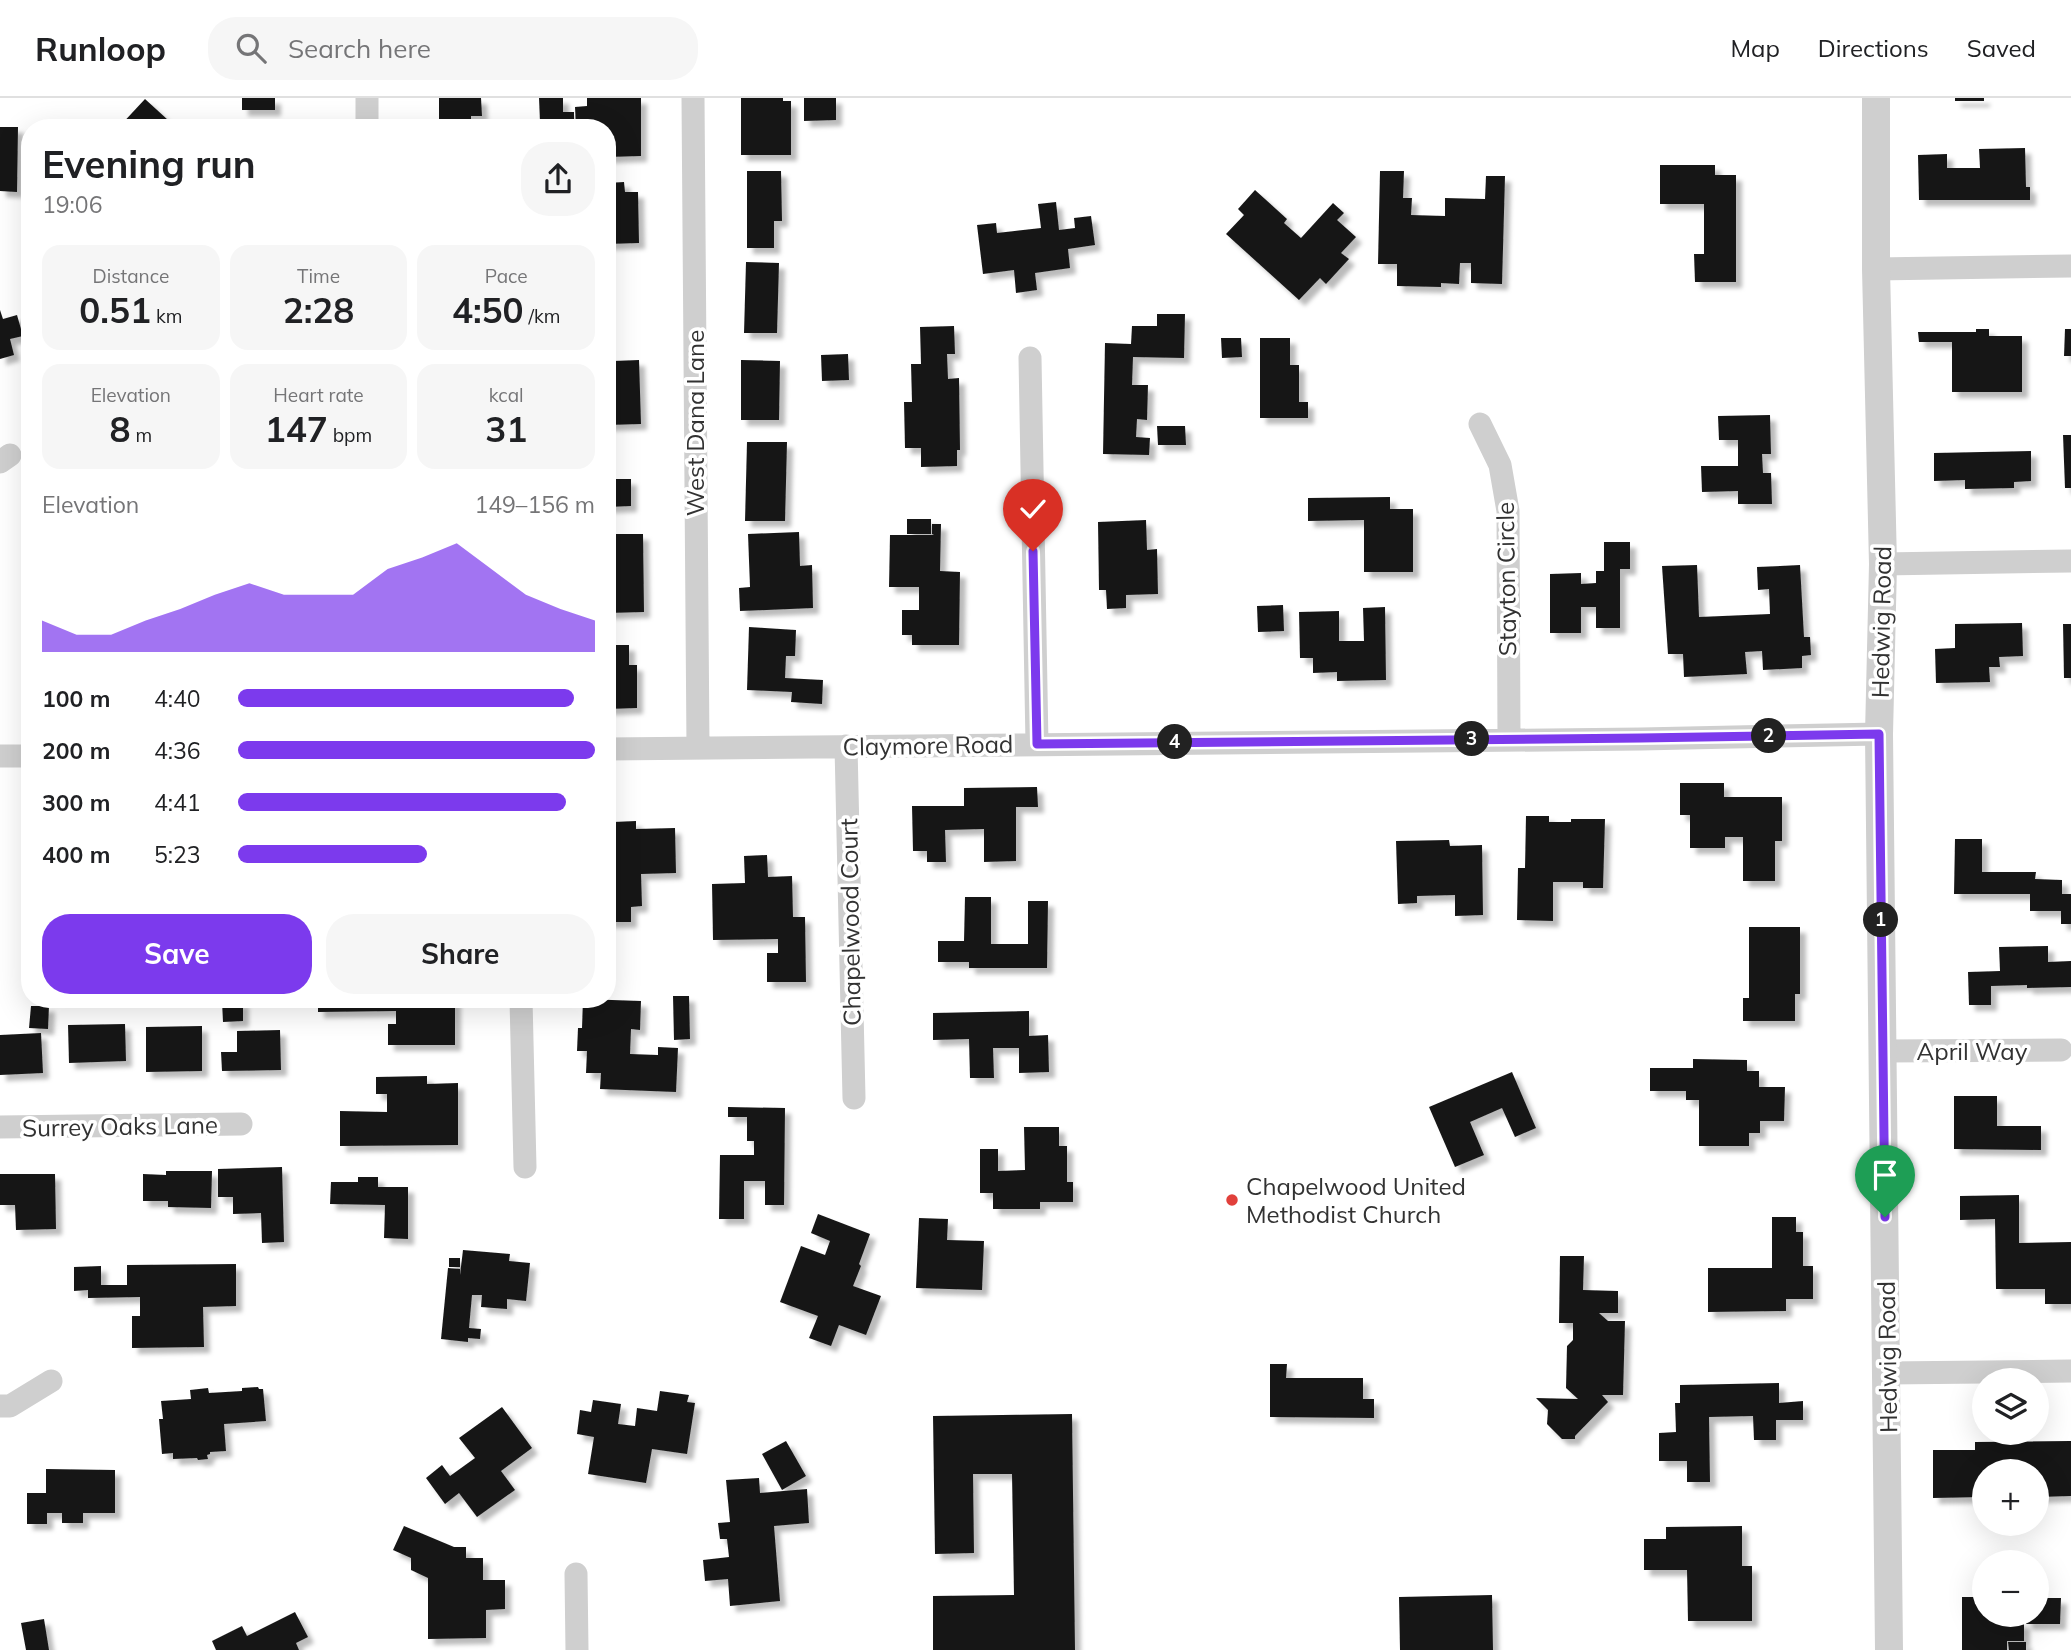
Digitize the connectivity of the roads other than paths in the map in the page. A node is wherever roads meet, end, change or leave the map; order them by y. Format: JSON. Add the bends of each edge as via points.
{"nodes":[{"id":1,"x":367,"y":98,"type":"edge"},
{"id":2,"x":692,"y":98,"type":"edge"},
{"id":3,"x":1875,"y":98,"type":"edge"},
{"id":4,"x":367,"y":119,"type":"edge"},
{"id":5,"x":2071,"y":266,"type":"edge"},
{"id":6,"x":1876,"y":269,"type":"junction"},
{"id":7,"x":1030,"y":358,"type":"dead end"},
{"id":8,"x":1480,"y":424,"type":"dead end"},
{"id":9,"x":2071,"y":561,"type":"edge"},
{"id":10,"x":1883,"y":564,"type":"junction"},
{"id":11,"x":1879,"y":734,"type":"junction"},
{"id":12,"x":1509,"y":738,"type":"junction"},
{"id":13,"x":1037,"y":744,"type":"junction"},
{"id":14,"x":846,"y":746,"type":"junction"},
{"id":15,"x":698,"y":748,"type":"junction"},
{"id":16,"x":616,"y":749,"type":"edge"},
{"id":17,"x":21,"y":755,"type":"edge"},
{"id":18,"x":0,"y":756,"type":"edge"},
{"id":19,"x":521,"y":1008,"type":"edge"},
{"id":20,"x":2061,"y":1050,"type":"dead end"},
{"id":21,"x":1883,"y":1051,"type":"junction"},
{"id":22,"x":854,"y":1098,"type":"dead end"},
{"id":23,"x":241,"y":1124,"type":"dead end"},
{"id":24,"x":0,"y":1127,"type":"edge"},
{"id":25,"x":525,"y":1167,"type":"dead end"},
{"id":26,"x":2071,"y":1371,"type":"edge"},
{"id":27,"x":1887,"y":1373,"type":"junction"},
{"id":28,"x":51,"y":1381,"type":"dead end"},
{"id":29,"x":0,"y":1406,"type":"edge"},
{"id":30,"x":576,"y":1574,"type":"dead end"},
{"id":31,"x":577,"y":1650,"type":"edge"},
{"id":32,"x":1889,"y":1650,"type":"edge"}],
"edges":[{"from":1,"to":4,"type":"street"},
{"from":2,"to":15,"type":"street","name":"West Dana Lane"},
{"from":3,"to":6,"type":"street","name":"Hedwig Road"},
{"from":5,"to":6,"type":"street"},
{"from":6,"to":10,"type":"street","name":"Hedwig Road"},
{"from":7,"to":13,"type":"street"},
{"from":8,"to":12,"type":"street","name":"Stayton Circle","via":[[1500,465],[1508,511]]},
{"from":9,"to":10,"type":"street"},
{"from":10,"to":11,"type":"street","name":"Hedwig Road"},
{"from":11,"to":12,"type":"street","name":"Claymore Road"},
{"from":11,"to":21,"type":"street","name":"Hedwig Road"},
{"from":12,"to":13,"type":"street","name":"Claymore Road"},
{"from":13,"to":14,"type":"street","name":"Claymore Road"},
{"from":14,"to":15,"type":"street","name":"Claymore Road"},
{"from":14,"to":22,"type":"street","name":"Chapelwood Court"},
{"from":15,"to":16,"type":"street","name":"Claymore Road"},
{"from":17,"to":18,"type":"street"},
{"from":19,"to":25,"type":"street"},
{"from":20,"to":21,"type":"street","name":"April Way"},
{"from":21,"to":27,"type":"street","name":"Hedwig Road"},
{"from":23,"to":24,"type":"street","name":"Surrey Oaks Lane"},
{"from":26,"to":27,"type":"street"},
{"from":27,"to":32,"type":"street","name":"Hedwig Road"},
{"from":28,"to":29,"type":"street","via":[[10,1406]]},
{"from":30,"to":31,"type":"street"}]}
